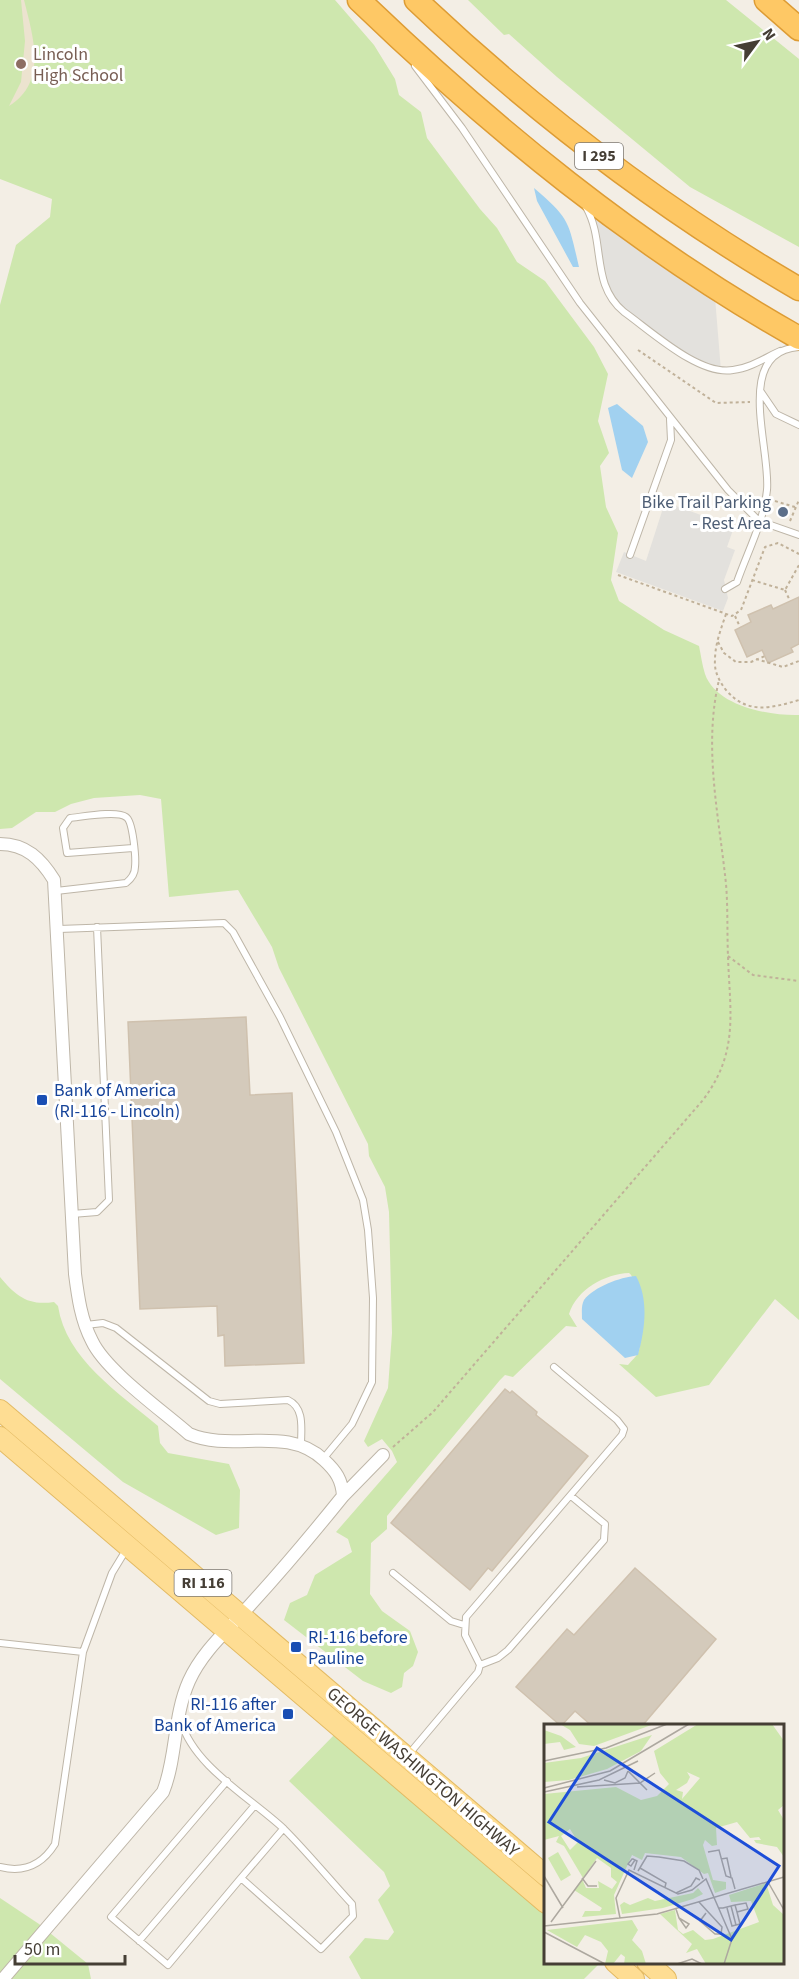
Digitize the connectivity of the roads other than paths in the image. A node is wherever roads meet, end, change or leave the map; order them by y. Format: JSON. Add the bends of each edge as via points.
{"nodes":[{"id":1,"x":358,"y":0,"type":"edge"},
{"id":2,"x":416,"y":0,"type":"edge"},
{"id":3,"x":766,"y":0,"type":"edge"},
{"id":4,"x":799,"y":30,"type":"edge"},
{"id":5,"x":562,"y":179,"type":"junction"},
{"id":6,"x":799,"y":289,"type":"edge"},
{"id":7,"x":799,"y":338,"type":"edge"},
{"id":8,"x":799,"y":347,"type":"edge"},
{"id":9,"x":780,"y":351,"type":"junction"},
{"id":10,"x":759,"y":385,"type":"junction"},
{"id":11,"x":668,"y":414,"type":"junction"},
{"id":12,"x":799,"y":425,"type":"edge"},
{"id":13,"x":759,"y":521,"type":"junction"},
{"id":14,"x":799,"y":536,"type":"edge"},
{"id":15,"x":630,"y":555,"type":"dead end"},
{"id":16,"x":725,"y":589,"type":"dead end"},
{"id":17,"x":0,"y":844,"type":"edge"},
{"id":18,"x":133,"y":848,"type":"junction"},
{"id":19,"x":56,"y":891,"type":"junction"},
{"id":20,"x":97,"y":927,"type":"junction"},
{"id":21,"x":59,"y":929,"type":"junction"},
{"id":22,"x":72,"y":1214,"type":"junction"},
{"id":23,"x":85,"y":1325,"type":"junction"},
{"id":24,"x":554,"y":1367,"type":"dead end"},
{"id":25,"x":0,"y":1410,"type":"edge"},
{"id":26,"x":0,"y":1437,"type":"edge"},
{"id":27,"x":301,"y":1444,"type":"junction"},
{"id":28,"x":383,"y":1455,"type":"road end"},
{"id":29,"x":323,"y":1459,"type":"junction"},
{"id":30,"x":343,"y":1496,"type":"junction"},
{"id":31,"x":571,"y":1496,"type":"junction"},
{"id":32,"x":129,"y":1547,"type":"junction"},
{"id":33,"x":393,"y":1573,"type":"dead end"},
{"id":34,"x":240,"y":1615,"type":"junction"},
{"id":35,"x":464,"y":1626,"type":"junction"},
{"id":36,"x":226,"y":1630,"type":"junction"},
{"id":37,"x":0,"y":1643,"type":"edge"},
{"id":38,"x":83,"y":1652,"type":"junction"},
{"id":39,"x":480,"y":1665,"type":"junction"},
{"id":40,"x":178,"y":1712,"type":"junction"},
{"id":41,"x":406,"y":1757,"type":"junction"},
{"id":42,"x":393,"y":1773,"type":"junction"},
{"id":43,"x":227,"y":1781,"type":"junction"},
{"id":44,"x":255,"y":1805,"type":"junction"},
{"id":45,"x":283,"y":1829,"type":"junction"},
{"id":46,"x":0,"y":1867,"type":"edge"},
{"id":47,"x":544,"y":1874,"type":"edge"},
{"id":48,"x":241,"y":1878,"type":"junction"},
{"id":49,"x":544,"y":1901,"type":"edge"},
{"id":50,"x":139,"y":1941,"type":"junction"},
{"id":51,"x":649,"y":1964,"type":"edge"},
{"id":52,"x":3,"y":1979,"type":"edge"},
{"id":53,"x":666,"y":1979,"type":"edge"}],
"edges":[{"from":1,"to":5,"type":"highway","via":[[456,91]]},
{"from":1,"to":11,"type":"lane","via":[[443,102],[564,281]]},
{"from":2,"to":6,"type":"highway","number":"I 295","via":[[510,85],[601,157],[687,219]]},
{"from":3,"to":4,"type":"highway"},
{"from":5,"to":7,"type":"highway","via":[[679,263]]},
{"from":5,"to":9,"type":"lane","via":[[589,213],[603,284],[616,306],[710,369],[742,368]]},
{"from":8,"to":9,"type":"lane"},
{"from":9,"to":10,"type":"lane","via":[[768,363]]},
{"from":10,"to":12,"type":"lane","via":[[771,409],[782,419]]},
{"from":10,"to":13,"type":"lane","via":[[767,483]]},
{"from":11,"to":13,"type":"lane","via":[[728,490]]},
{"from":11,"to":15,"type":"lane","via":[[671,440]]},
{"from":13,"to":14,"type":"lane"},
{"from":13,"to":16,"type":"lane","via":[[737,582]]},
{"from":17,"to":19,"type":"street","via":[[30,851],[44,864]]},
{"from":18,"to":18,"type":"lane","via":[[132,824],[126,816],[70,818],[63,828],[67,853]]},
{"from":18,"to":19,"type":"lane","via":[[136,866],[126,883]]},
{"from":19,"to":21,"type":"street"},
{"from":20,"to":21,"type":"lane"},
{"from":20,"to":22,"type":"lane","via":[[110,1200],[97,1212]]},
{"from":20,"to":29,"type":"lane","via":[[224,923],[280,1017],[336,1132],[363,1200],[368,1230],[373,1298],[372,1382],[352,1424]]},
{"from":21,"to":22,"type":"street"},
{"from":22,"to":23,"type":"street","via":[[75,1274]]},
{"from":23,"to":27,"type":"street","via":[[105,1360],[189,1434],[205,1441],[280,1440]]},
{"from":23,"to":27,"type":"lane","via":[[103,1323],[116,1328],[209,1401],[295,1403],[300,1412]]},
{"from":24,"to":31,"type":"lane","via":[[624,1429]]},
{"from":25,"to":34,"type":"main road","name":"GEORGE WASHINGTON HIGHWAY","number":"RI 116"},
{"from":26,"to":32,"type":"main road","name":"GEORGE WASHINGTON HIGHWAY","number":"RI 116"},
{"from":27,"to":29,"type":"street"},
{"from":28,"to":30,"type":"street"},
{"from":29,"to":30,"type":"street","via":[[342,1481]]},
{"from":30,"to":34,"type":"street"},
{"from":31,"to":35,"type":"lane","via":[[466,1617]]},
{"from":31,"to":39,"type":"lane","via":[[605,1524],[604,1539],[508,1650]]},
{"from":32,"to":36,"type":"main road","name":"GEORGE WASHINGTON HIGHWAY","number":"RI 116"},
{"from":32,"to":38,"type":"lane","via":[[112,1573]]},
{"from":33,"to":35,"type":"lane","via":[[451,1622]]},
{"from":34,"to":36,"type":"street"},
{"from":34,"to":41,"type":"main road","name":"GEORGE WASHINGTON HIGHWAY","number":"RI 116"},
{"from":35,"to":39,"type":"lane"},
{"from":36,"to":40,"type":"street","via":[[194,1670]]},
{"from":36,"to":42,"type":"main road","name":"GEORGE WASHINGTON HIGHWAY","number":"RI 116"},
{"from":37,"to":38,"type":"lane"},
{"from":38,"to":46,"type":"lane","via":[[55,1844],[47,1857],[28,1868]]},
{"from":39,"to":41,"type":"lane"},
{"from":40,"to":43,"type":"lane","via":[[195,1748]]},
{"from":40,"to":52,"type":"street","via":[[163,1792]]},
{"from":41,"to":42,"type":"main road"},
{"from":41,"to":47,"type":"main road","name":"GEORGE WASHINGTON HIGHWAY","number":"RI 116"},
{"from":42,"to":49,"type":"main road","name":"GEORGE WASHINGTON HIGHWAY","number":"RI 116"},
{"from":43,"to":44,"type":"lane"},
{"from":43,"to":50,"type":"lane","via":[[111,1917]]},
{"from":44,"to":45,"type":"lane"},
{"from":44,"to":50,"type":"lane"},
{"from":45,"to":48,"type":"lane"},
{"from":45,"to":48,"type":"lane","via":[[352,1904],[353,1916],[321,1949]]},
{"from":48,"to":50,"type":"lane","via":[[168,1965]]},
{"from":51,"to":53,"type":"main road"}]}
